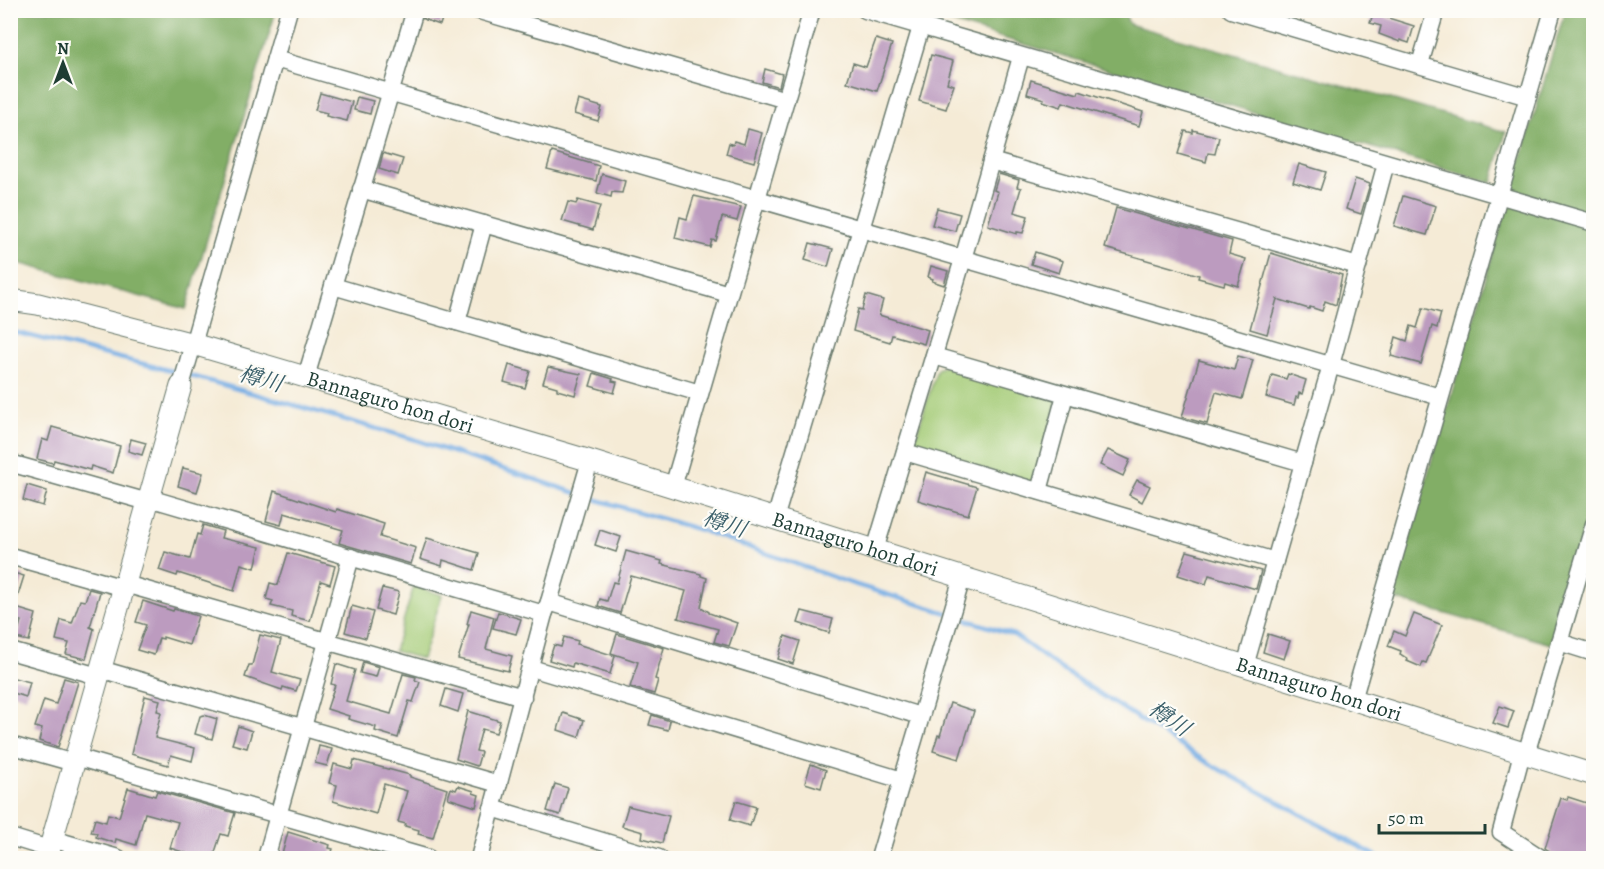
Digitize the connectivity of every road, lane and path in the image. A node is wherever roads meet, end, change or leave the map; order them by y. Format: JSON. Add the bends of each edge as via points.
{"nodes":[{"id":1,"x":289,"y":10,"type":"edge"},
{"id":2,"x":415,"y":10,"type":"edge"},
{"id":3,"x":476,"y":10,"type":"edge"},
{"id":4,"x":812,"y":10,"type":"edge"},
{"id":5,"x":865,"y":10,"type":"edge"},
{"id":6,"x":926,"y":10,"type":"edge"},
{"id":7,"x":1231,"y":10,"type":"edge"},
{"id":8,"x":1436,"y":10,"type":"edge"},
{"id":9,"x":1553,"y":10,"type":"edge"},
{"id":10,"x":921,"y":27,"type":"junction"},
{"id":11,"x":1021,"y":57,"type":"junction"},
{"id":12,"x":275,"y":59,"type":"junction"},
{"id":13,"x":1420,"y":64,"type":"junction"},
{"id":14,"x":390,"y":92,"type":"junction"},
{"id":15,"x":1528,"y":97,"type":"junction"},
{"id":16,"x":786,"y":100,"type":"junction"},
{"id":17,"x":991,"y":161,"type":"junction"},
{"id":18,"x":1386,"y":163,"type":"junction"},
{"id":19,"x":361,"y":189,"type":"junction"},
{"id":20,"x":1498,"y":195,"type":"junction"},
{"id":21,"x":756,"y":198,"type":"junction"},
{"id":22,"x":1593,"y":223,"type":"edge"},
{"id":23,"x":484,"y":224,"type":"junction"},
{"id":24,"x":860,"y":229,"type":"junction"},
{"id":25,"x":963,"y":259,"type":"junction"},
{"id":26,"x":1358,"y":266,"type":"junction"},
{"id":27,"x":333,"y":286,"type":"junction"},
{"id":28,"x":729,"y":294,"type":"junction"},
{"id":29,"x":10,"y":300,"type":"edge"},
{"id":30,"x":457,"y":322,"type":"junction"},
{"id":31,"x":190,"y":354,"type":"junction"},
{"id":32,"x":934,"y":356,"type":"junction"},
{"id":33,"x":1331,"y":365,"type":"junction"},
{"id":34,"x":306,"y":377,"type":"junction"},
{"id":35,"x":181,"y":386,"type":"joint"},
{"id":36,"x":700,"y":393,"type":"junction"},
{"id":37,"x":1065,"y":395,"type":"junction"},
{"id":38,"x":1440,"y":397,"type":"junction"},
{"id":39,"x":905,"y":452,"type":"junction"},
{"id":40,"x":590,"y":461,"type":"junction"},
{"id":41,"x":10,"y":463,"type":"edge"},
{"id":42,"x":1303,"y":464,"type":"junction"},
{"id":43,"x":673,"y":487,"type":"junction"},
{"id":44,"x":1039,"y":491,"type":"junction"},
{"id":45,"x":148,"y":500,"type":"junction"},
{"id":46,"x":775,"y":519,"type":"junction"},
{"id":47,"x":1593,"y":524,"type":"edge"},
{"id":48,"x":875,"y":550,"type":"junction"},
{"id":49,"x":10,"y":556,"type":"edge"},
{"id":50,"x":351,"y":557,"type":"junction"},
{"id":51,"x":1275,"y":561,"type":"junction"},
{"id":52,"x":124,"y":586,"type":"junction"},
{"id":53,"x":959,"y":586,"type":"junction"},
{"id":54,"x":547,"y":608,"type":"junction"},
{"id":55,"x":327,"y":641,"type":"junction"},
{"id":56,"x":1559,"y":642,"type":"junction"},
{"id":57,"x":10,"y":651,"type":"edge"},
{"id":58,"x":1593,"y":652,"type":"edge"},
{"id":59,"x":1245,"y":666,"type":"junction"},
{"id":60,"x":531,"y":668,"type":"junction"},
{"id":61,"x":99,"y":673,"type":"junction"},
{"id":62,"x":523,"y":697,"type":"junction"},
{"id":63,"x":1353,"y":700,"type":"junction"},
{"id":64,"x":921,"y":716,"type":"junction"},
{"id":65,"x":302,"y":727,"type":"junction"},
{"id":66,"x":10,"y":745,"type":"edge"},
{"id":67,"x":1524,"y":754,"type":"junction"},
{"id":68,"x":75,"y":760,"type":"junction"},
{"id":69,"x":1593,"y":775,"type":"edge"},
{"id":70,"x":902,"y":780,"type":"junction"},
{"id":71,"x":499,"y":784,"type":"junction"},
{"id":72,"x":492,"y":808,"type":"junction"},
{"id":73,"x":279,"y":815,"type":"junction"},
{"id":74,"x":10,"y":837,"type":"edge"},
{"id":75,"x":49,"y":849,"type":"edge"},
{"id":76,"x":118,"y":858,"type":"edge"},
{"id":77,"x":266,"y":858,"type":"edge"},
{"id":78,"x":428,"y":858,"type":"edge"},
{"id":79,"x":479,"y":858,"type":"edge"},
{"id":80,"x":659,"y":858,"type":"edge"},
{"id":81,"x":879,"y":858,"type":"edge"},
{"id":82,"x":1541,"y":858,"type":"edge"}],
"edges":[{"from":1,"to":12,"type":"street"},
{"from":2,"to":14,"type":"street"},
{"from":3,"to":16,"type":"street"},
{"from":4,"to":16,"type":"street"},
{"from":5,"to":10,"type":"street"},
{"from":6,"to":10,"type":"street"},
{"from":7,"to":13,"type":"street"},
{"from":8,"to":13,"type":"street"},
{"from":9,"to":15,"type":"street"},
{"from":10,"to":11,"type":"street"},
{"from":10,"to":24,"type":"street"},
{"from":11,"to":17,"type":"street"},
{"from":11,"to":18,"type":"street"},
{"from":12,"to":14,"type":"street"},
{"from":12,"to":31,"type":"street"},
{"from":13,"to":15,"type":"street"},
{"from":14,"to":19,"type":"street"},
{"from":14,"to":21,"type":"street"},
{"from":15,"to":20,"type":"street"},
{"from":16,"to":21,"type":"street"},
{"from":17,"to":25,"type":"street"},
{"from":17,"to":26,"type":"street"},
{"from":18,"to":20,"type":"street"},
{"from":18,"to":26,"type":"street"},
{"from":19,"to":23,"type":"street"},
{"from":19,"to":27,"type":"street"},
{"from":20,"to":22,"type":"street"},
{"from":20,"to":38,"type":"street"},
{"from":21,"to":24,"type":"street"},
{"from":21,"to":28,"type":"street"},
{"from":23,"to":28,"type":"street"},
{"from":23,"to":30,"type":"street"},
{"from":24,"to":25,"type":"street"},
{"from":24,"to":46,"type":"street"},
{"from":25,"to":32,"type":"street"},
{"from":25,"to":33,"type":"street"},
{"from":26,"to":33,"type":"street"},
{"from":27,"to":30,"type":"street"},
{"from":27,"to":34,"type":"street"},
{"from":28,"to":36,"type":"street"},
{"from":29,"to":31,"type":"street","name":"Bannaguro hon dori","via":[[38,304]]},
{"from":30,"to":36,"type":"street"},
{"from":31,"to":34,"type":"street","name":"Bannaguro hon dori"},
{"from":31,"to":35,"type":"street"},
{"from":32,"to":37,"type":"street"},
{"from":32,"to":39,"type":"street"},
{"from":33,"to":38,"type":"street"},
{"from":33,"to":42,"type":"street"},
{"from":34,"to":40,"type":"street","name":"Bannaguro hon dori"},
{"from":35,"to":45,"type":"street"},
{"from":36,"to":43,"type":"street"},
{"from":37,"to":42,"type":"street"},
{"from":37,"to":44,"type":"street"},
{"from":38,"to":63,"type":"street"},
{"from":39,"to":44,"type":"street"},
{"from":39,"to":48,"type":"street"},
{"from":40,"to":43,"type":"street","name":"Bannaguro hon dori"},
{"from":40,"to":54,"type":"street"},
{"from":41,"to":45,"type":"street"},
{"from":42,"to":51,"type":"street"},
{"from":43,"to":46,"type":"street","name":"Bannaguro hon dori"},
{"from":44,"to":51,"type":"street"},
{"from":45,"to":50,"type":"street"},
{"from":45,"to":52,"type":"street"},
{"from":46,"to":48,"type":"street","name":"Bannaguro hon dori"},
{"from":47,"to":56,"type":"street"},
{"from":48,"to":53,"type":"street","name":"Bannaguro hon dori"},
{"from":49,"to":52,"type":"street"},
{"from":50,"to":54,"type":"street"},
{"from":50,"to":55,"type":"street"},
{"from":51,"to":59,"type":"street"},
{"from":52,"to":55,"type":"street"},
{"from":52,"to":61,"type":"street"},
{"from":53,"to":59,"type":"street","name":"Bannaguro hon dori"},
{"from":53,"to":64,"type":"street"},
{"from":54,"to":60,"type":"street"},
{"from":54,"to":64,"type":"street"},
{"from":55,"to":62,"type":"street"},
{"from":55,"to":65,"type":"street"},
{"from":56,"to":58,"type":"street"},
{"from":56,"to":67,"type":"street"},
{"from":57,"to":61,"type":"street"},
{"from":59,"to":63,"type":"street","name":"Bannaguro hon dori"},
{"from":60,"to":62,"type":"street"},
{"from":60,"to":70,"type":"street"},
{"from":61,"to":65,"type":"street"},
{"from":61,"to":68,"type":"street"},
{"from":62,"to":71,"type":"street"},
{"from":63,"to":67,"type":"street","name":"Bannaguro hon dori"},
{"from":64,"to":70,"type":"street"},
{"from":65,"to":71,"type":"street"},
{"from":65,"to":73,"type":"street"},
{"from":66,"to":68,"type":"street"},
{"from":67,"to":69,"type":"street","name":"Bannaguro hon dori"},
{"from":67,"to":82,"type":"street","via":[[1501,832]]},
{"from":68,"to":73,"type":"street"},
{"from":68,"to":75,"type":"street"},
{"from":70,"to":81,"type":"street"},
{"from":71,"to":72,"type":"street"},
{"from":72,"to":79,"type":"street"},
{"from":72,"to":80,"type":"street"},
{"from":73,"to":77,"type":"street"},
{"from":73,"to":78,"type":"street"},
{"from":74,"to":75,"type":"street"},
{"from":75,"to":76,"type":"street"}]}
